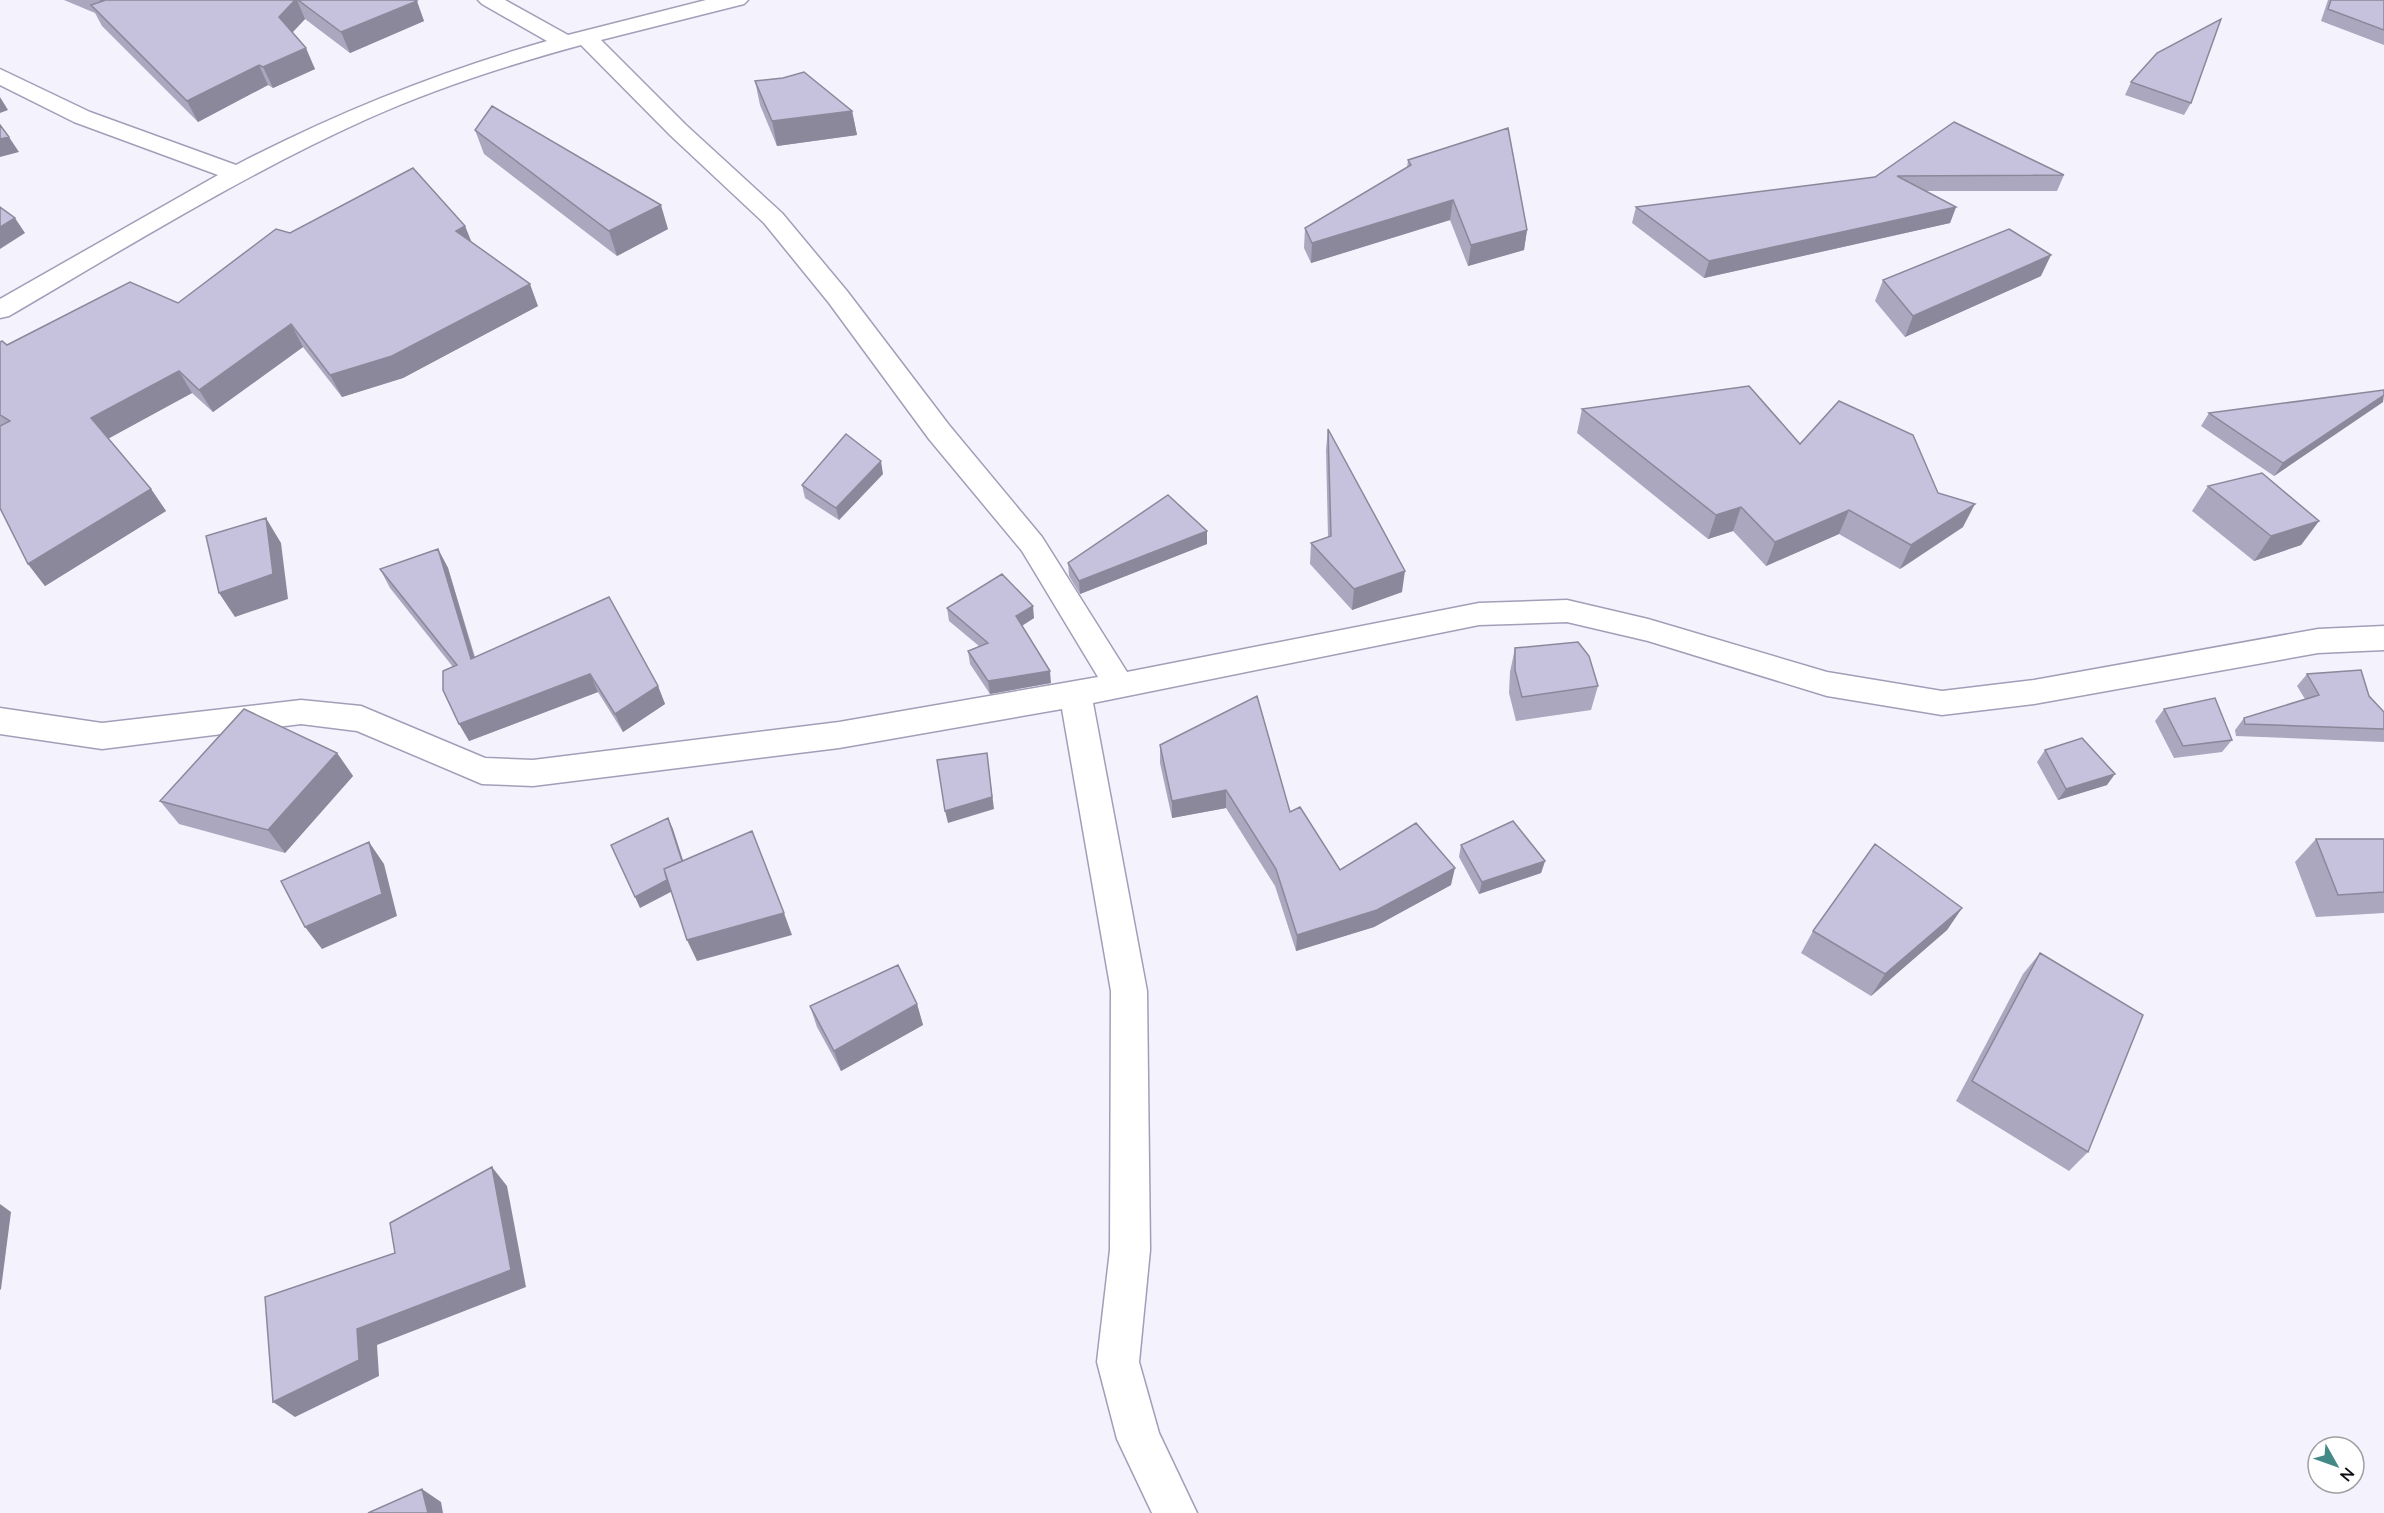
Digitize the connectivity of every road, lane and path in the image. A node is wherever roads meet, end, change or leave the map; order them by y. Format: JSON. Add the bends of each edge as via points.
{"nodes":[{"id":1,"x":489,"y":0,"type":"edge"},
{"id":2,"x":737,"y":0,"type":"edge"},
{"id":3,"x":576,"y":40,"type":"junction"},
{"id":4,"x":0,"y":76,"type":"edge"},
{"id":5,"x":238,"y":174,"type":"junction"},
{"id":6,"x":0,"y":310,"type":"edge"},
{"id":7,"x":2384,"y":638,"type":"edge"},
{"id":8,"x":1119,"y":685,"type":"junction"},
{"id":9,"x":1074,"y":694,"type":"junction"},
{"id":10,"x":0,"y":721,"type":"edge"},
{"id":11,"x":1175,"y":1513,"type":"edge"}],
"edges":[{"from":1,"to":3,"type":"street"},
{"from":2,"to":3,"type":"street"},
{"from":3,"to":5,"type":"street","via":[[430,84],[358,114]]},
{"from":3,"to":8,"type":"street","via":[[781,227],[939,432],[1032,544]]},
{"from":4,"to":5,"type":"street","via":[[82,117]]},
{"from":5,"to":6,"type":"street"},
{"from":7,"to":8,"type":"street","via":[[2318,641],[2034,692],[1942,703],[1827,684],[1648,630],[1567,611],[1479,614]]},
{"from":8,"to":9,"type":"street"},
{"from":9,"to":10,"type":"street","via":[[839,735],[533,773],[482,771],[361,718],[301,712],[102,736]]},
{"from":9,"to":11,"type":"street","via":[[1129,991],[1130,1250],[1118,1362],[1139,1439]]}]}
